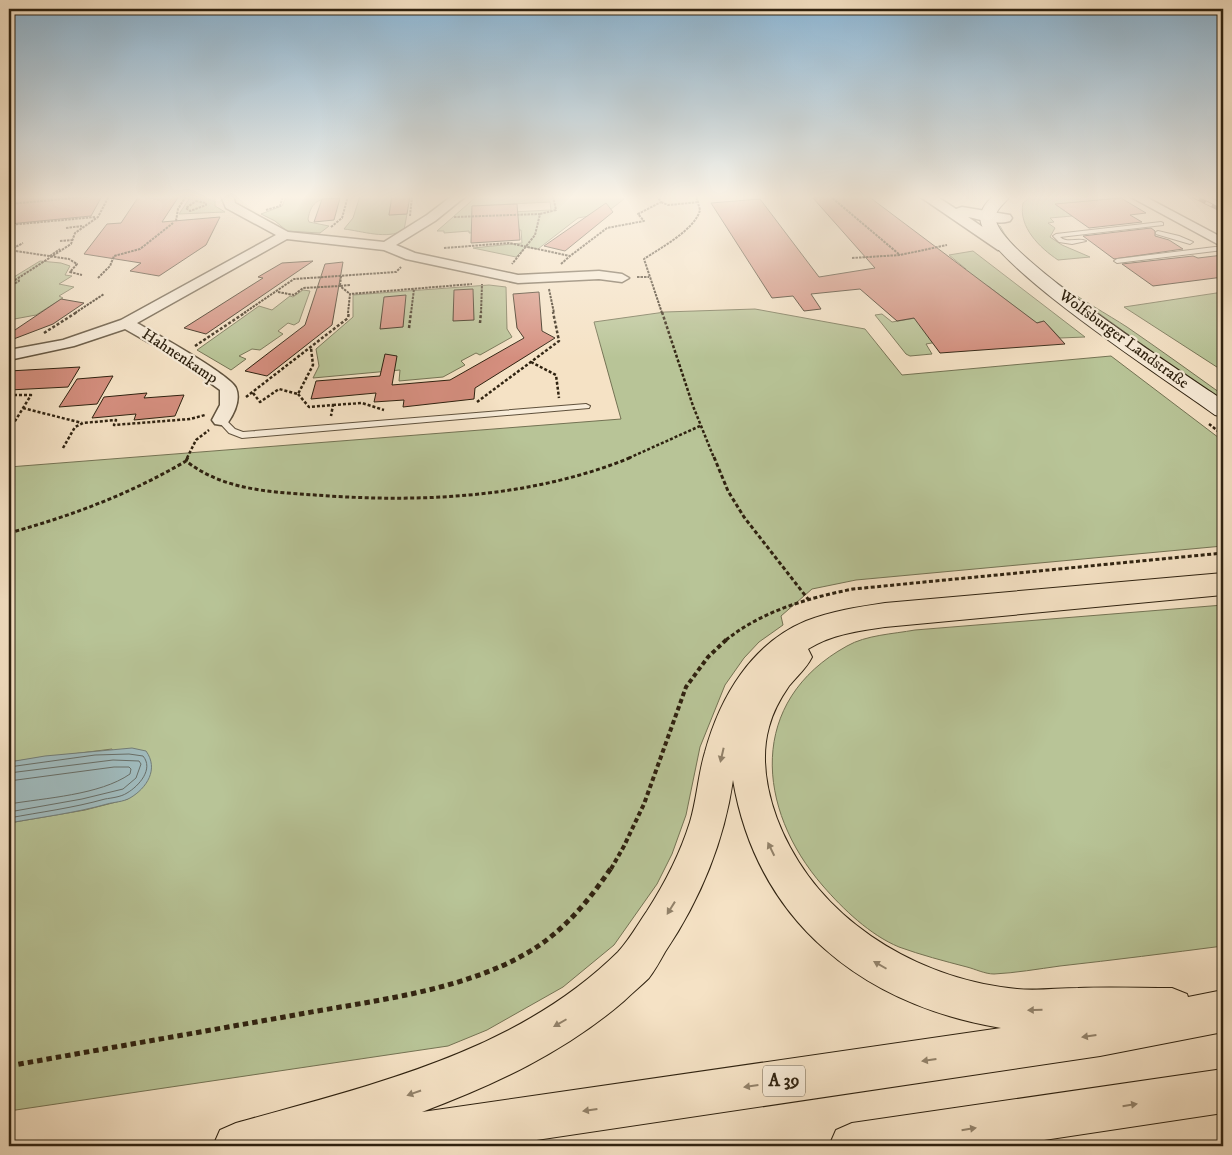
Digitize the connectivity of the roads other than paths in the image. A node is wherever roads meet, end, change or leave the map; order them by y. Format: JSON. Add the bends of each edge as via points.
{"nodes":[{"id":1,"x":258,"y":250,"type":"edge"},
{"id":2,"x":396,"y":250,"type":"edge"},
{"id":3,"x":1007,"y":250,"type":"edge"},
{"id":4,"x":1027,"y":250,"type":"edge"},
{"id":5,"x":1208,"y":250,"type":"edge"},
{"id":6,"x":1117,"y":261,"type":"dead end"},
{"id":7,"x":622,"y":278,"type":"dead end"},
{"id":8,"x":126,"y":323,"type":"junction"},
{"id":9,"x":9,"y":355,"type":"edge"},
{"id":10,"x":1223,"y":389,"type":"edge"},
{"id":11,"x":586,"y":406,"type":"dead end"},
{"id":12,"x":1223,"y":410,"type":"edge"},
{"id":13,"x":225,"y":415,"type":"joint"},
{"id":14,"x":1223,"y":584,"type":"edge"},
{"id":15,"x":841,"y":623,"type":"junction"},
{"id":16,"x":1223,"y":1010,"type":"edge"},
{"id":17,"x":1223,"y":1091,"type":"edge"},
{"id":18,"x":236,"y":1146,"type":"edge"},
{"id":19,"x":343,"y":1146,"type":"edge"},
{"id":20,"x":852,"y":1146,"type":"edge"}],
"edges":[{"from":1,"to":8,"type":"street"},
{"from":2,"to":7,"type":"street","via":[[518,279],[599,275]]},
{"from":3,"to":12,"type":"main road","name":"Wolfsburger Landstraße","via":[[1063,296]]},
{"from":4,"to":10,"type":"main road","name":"Wolfsburger Landstraße"},
{"from":5,"to":6,"type":"lane"},
{"from":8,"to":9,"type":"street","via":[[68,343]]},
{"from":8,"to":13,"type":"street","name":"Hahnenkamp","via":[[182,355],[228,388],[231,398]]},
{"from":11,"to":13,"type":"lane","via":[[242,436],[232,431]]},
{"from":14,"to":15,"type":"highway","via":[[885,615]]},
{"from":16,"to":15,"type":"highway","one_way":true,"via":[[1017,1010],[962,999],[904,979],[856,951],[822,922],[791,884],[770,850],[757,816],[748,756],[752,729],[773,684],[786,666]]},
{"from":15,"to":18,"type":"highway","one_way":true,"via":[[808,634],[780,652],[760,669],[743,695],[721,753],[708,823],[694,865],[678,898],[633,966],[608,988],[560,1024],[451,1080]]},
{"from":16,"to":19,"type":"highway","number":"A 39","one_way":true,"via":[[1091,1036]]},
{"from":20,"to":17,"type":"highway","one_way":true}]}
